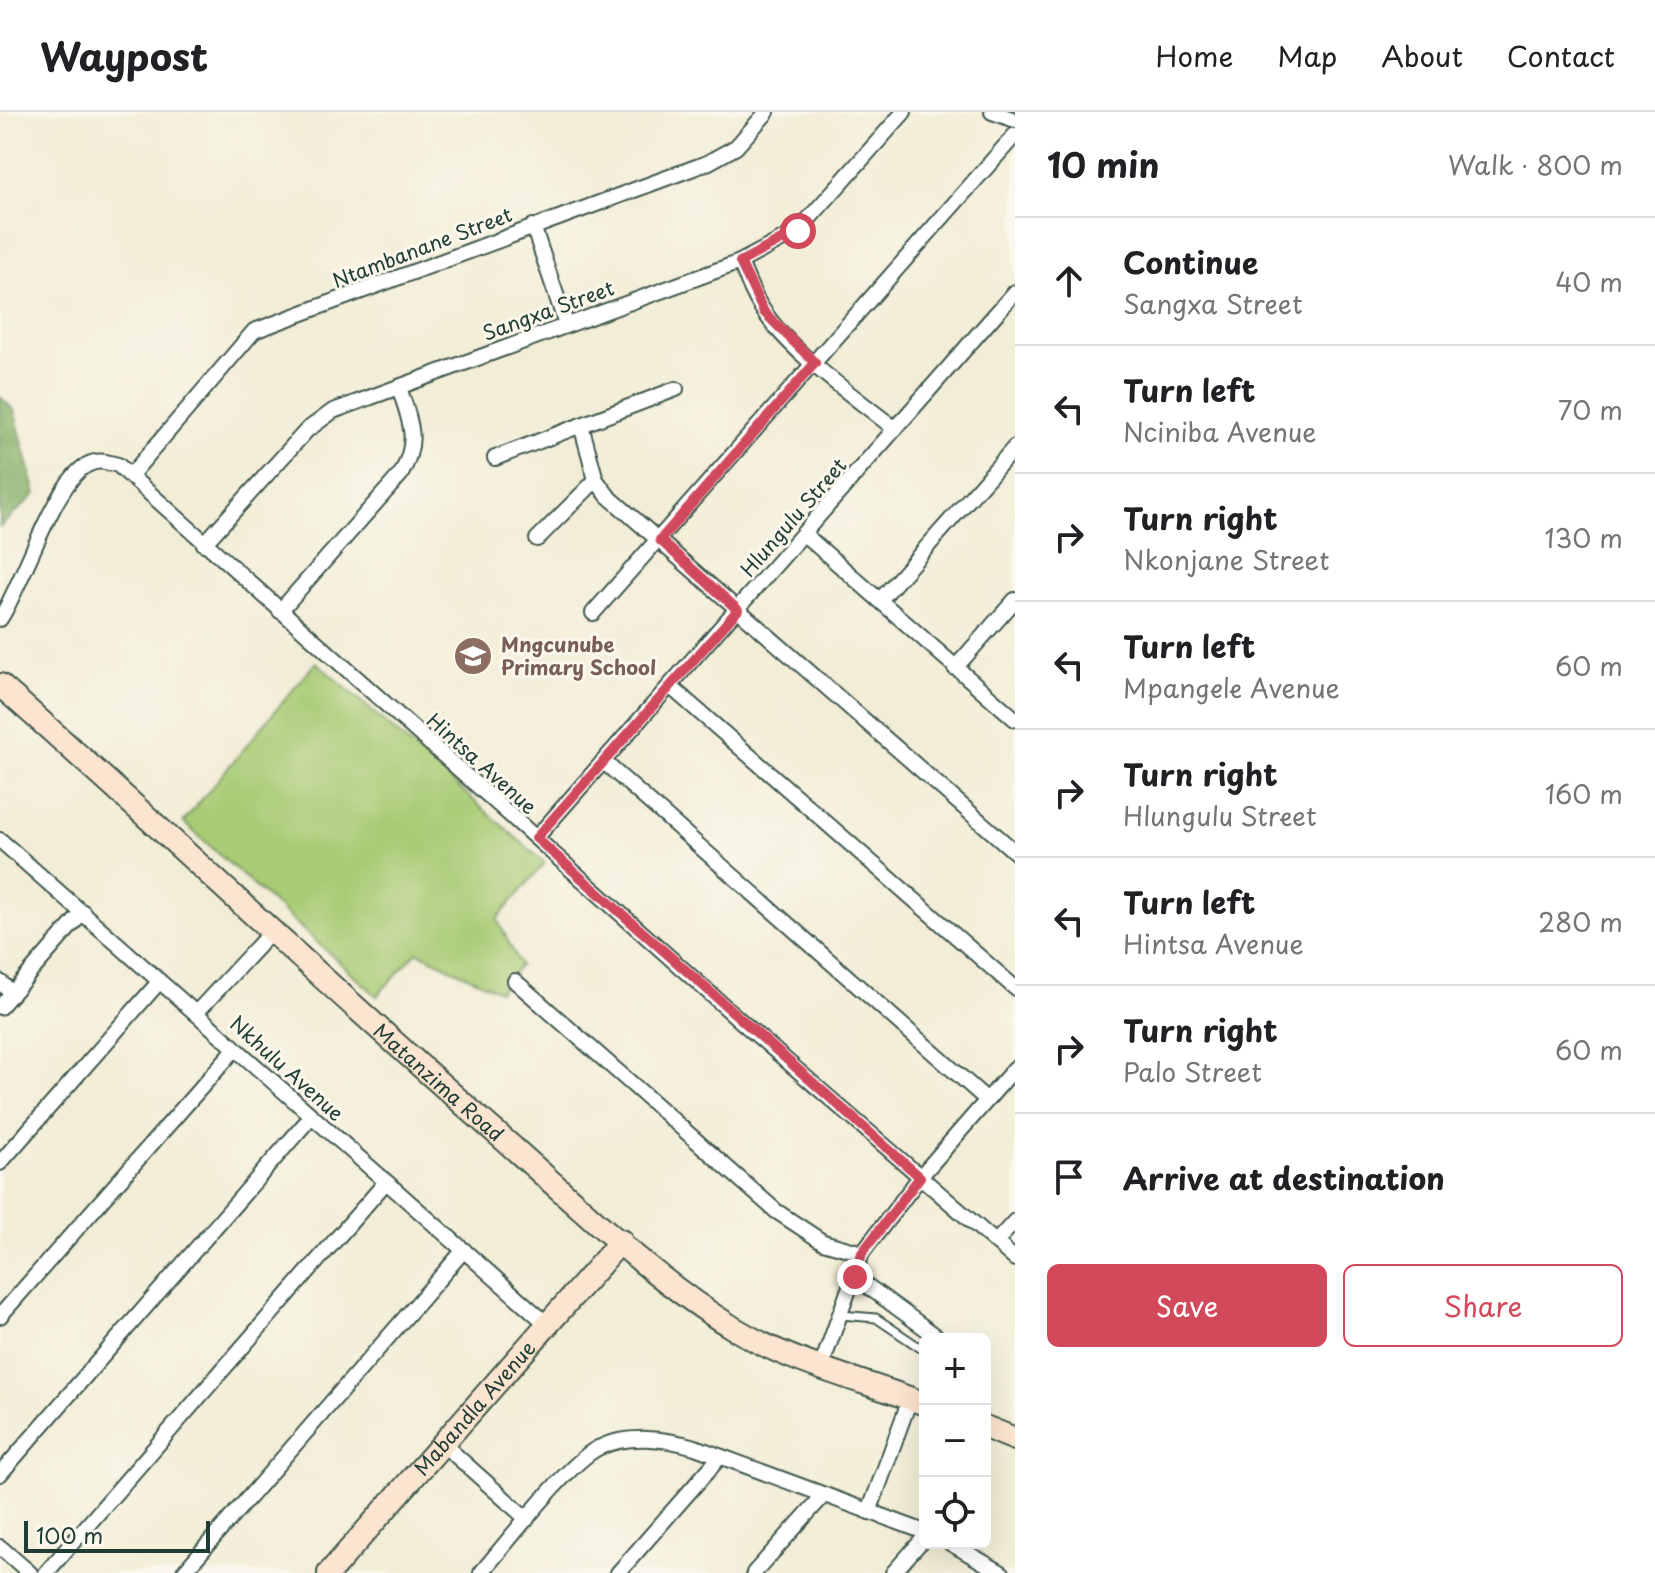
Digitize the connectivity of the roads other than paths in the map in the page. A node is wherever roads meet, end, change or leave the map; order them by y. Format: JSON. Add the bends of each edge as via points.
{"nodes":[{"id":1,"x":767,"y":112,"type":"edge"},
{"id":2,"x":904,"y":112,"type":"edge"},
{"id":3,"x":992,"y":112,"type":"edge"},
{"id":4,"x":1015,"y":120,"type":"edge"},
{"id":5,"x":1015,"y":135,"type":"edge"},
{"id":6,"x":533,"y":226,"type":"junction"},
{"id":7,"x":740,"y":262,"type":"junction"},
{"id":8,"x":1015,"y":292,"type":"edge"},
{"id":9,"x":566,"y":324,"type":"junction"},
{"id":10,"x":815,"y":363,"type":"junction"},
{"id":11,"x":399,"y":387,"type":"junction"},
{"id":12,"x":676,"y":389,"type":"dead end"},
{"id":13,"x":581,"y":425,"type":"junction"},
{"id":14,"x":895,"y":429,"type":"junction"},
{"id":15,"x":1015,"y":447,"type":"edge"},
{"id":16,"x":495,"y":458,"type":"dead end"},
{"id":17,"x":131,"y":475,"type":"junction"},
{"id":18,"x":596,"y":480,"type":"junction"},
{"id":19,"x":805,"y":535,"type":"junction"},
{"id":20,"x":537,"y":539,"type":"dead end"},
{"id":21,"x":660,"y":540,"type":"junction"},
{"id":22,"x":204,"y":544,"type":"junction"},
{"id":23,"x":881,"y":599,"type":"junction"},
{"id":24,"x":1015,"y":600,"type":"edge"},
{"id":25,"x":738,"y":610,"type":"junction"},
{"id":26,"x":280,"y":611,"type":"junction"},
{"id":27,"x":593,"y":613,"type":"dead end"},
{"id":28,"x":0,"y":619,"type":"edge"},
{"id":29,"x":955,"y":668,"type":"junction"},
{"id":30,"x":0,"y":685,"type":"edge"},
{"id":31,"x":671,"y":687,"type":"junction"},
{"id":32,"x":1015,"y":719,"type":"edge"},
{"id":33,"x":604,"y":762,"type":"junction"},
{"id":34,"x":536,"y":838,"type":"junction"},
{"id":35,"x":0,"y":840,"type":"edge"},
{"id":36,"x":1015,"y":852,"type":"edge"},
{"id":37,"x":83,"y":912,"type":"junction"},
{"id":38,"x":273,"y":930,"type":"junction"},
{"id":39,"x":515,"y":981,"type":"dead end"},
{"id":40,"x":0,"y":982,"type":"edge"},
{"id":41,"x":159,"y":982,"type":"junction"},
{"id":42,"x":1015,"y":988,"type":"edge"},
{"id":43,"x":12,"y":993,"type":"junction"},
{"id":44,"x":0,"y":1007,"type":"edge"},
{"id":45,"x":196,"y":1013,"type":"junction"},
{"id":46,"x":235,"y":1049,"type":"junction"},
{"id":47,"x":1015,"y":1068,"type":"edge"},
{"id":48,"x":987,"y":1100,"type":"junction"},
{"id":49,"x":310,"y":1118,"type":"junction"},
{"id":50,"x":0,"y":1163,"type":"edge"},
{"id":51,"x":920,"y":1177,"type":"junction"},
{"id":52,"x":385,"y":1183,"type":"junction"},
{"id":53,"x":1015,"y":1221,"type":"edge"},
{"id":54,"x":621,"y":1241,"type":"junction"},
{"id":55,"x":996,"y":1242,"type":"junction"},
{"id":56,"x":464,"y":1250,"type":"junction"},
{"id":57,"x":862,"y":1253,"type":"junction"},
{"id":58,"x":1015,"y":1259,"type":"edge"},
{"id":59,"x":855,"y":1277,"type":"junction"},
{"id":60,"x":841,"y":1315,"type":"junction"},
{"id":61,"x":0,"y":1316,"type":"edge"},
{"id":62,"x":548,"y":1325,"type":"junction"},
{"id":63,"x":932,"y":1333,"type":"edge"},
{"id":64,"x":919,"y":1347,"type":"edge"},
{"id":65,"x":821,"y":1367,"type":"junction"},
{"id":66,"x":918,"y":1401,"type":"edge"},
{"id":67,"x":991,"y":1429,"type":"edge"},
{"id":68,"x":1015,"y":1439,"type":"edge"},
{"id":69,"x":443,"y":1444,"type":"junction"},
{"id":70,"x":719,"y":1458,"type":"junction"},
{"id":71,"x":0,"y":1474,"type":"edge"},
{"id":72,"x":822,"y":1497,"type":"junction"},
{"id":73,"x":869,"y":1512,"type":"junction"},
{"id":74,"x":527,"y":1519,"type":"junction"},
{"id":75,"x":919,"y":1533,"type":"edge"},
{"id":76,"x":919,"y":1542,"type":"edge"},
{"id":77,"x":0,"y":1547,"type":"edge"},
{"id":78,"x":960,"y":1549,"type":"edge"},
{"id":79,"x":30,"y":1573,"type":"edge"},
{"id":80,"x":46,"y":1573,"type":"edge"},
{"id":81,"x":183,"y":1573,"type":"edge"},
{"id":82,"x":329,"y":1573,"type":"edge"},
{"id":83,"x":481,"y":1573,"type":"edge"},
{"id":84,"x":618,"y":1573,"type":"edge"},
{"id":85,"x":754,"y":1573,"type":"edge"},
{"id":86,"x":893,"y":1573,"type":"edge"},
{"id":87,"x":1002,"y":1573,"type":"edge"}],
"edges":[{"from":1,"to":6,"type":"street","name":"Ntambanane Street","via":[[721,156]]},
{"from":2,"to":7,"type":"street","name":"Sangxa Street","via":[[798,231]]},
{"from":3,"to":4,"type":"street"},
{"from":5,"to":10,"type":"street"},
{"from":6,"to":9,"type":"street"},
{"from":6,"to":17,"type":"street","name":"Ntambanane Street","via":[[254,331]]},
{"from":7,"to":9,"type":"street","name":"Sangxa Street"},
{"from":7,"to":10,"type":"street","via":[[764,312]]},
{"from":8,"to":14,"type":"street","name":"Hlungulu Street"},
{"from":9,"to":11,"type":"street","name":"Sangxa Street"},
{"from":10,"to":14,"type":"street"},
{"from":10,"to":21,"type":"street"},
{"from":11,"to":22,"type":"street","name":"Sangxa Street","via":[[320,418]]},
{"from":11,"to":26,"type":"street","via":[[413,433],[412,453],[401,474]]},
{"from":12,"to":13,"type":"street"},
{"from":13,"to":16,"type":"street"},
{"from":13,"to":18,"type":"street"},
{"from":14,"to":19,"type":"street","name":"Hlungulu Street"},
{"from":15,"to":23,"type":"street"},
{"from":17,"to":22,"type":"street","name":"Hintsa Avenue"},
{"from":17,"to":28,"type":"street","name":"Hintsa Avenue","via":[[99,461],[80,470],[57,504]]},
{"from":18,"to":20,"type":"street"},
{"from":18,"to":21,"type":"street"},
{"from":19,"to":23,"type":"street"},
{"from":19,"to":25,"type":"street","name":"Hlungulu Street"},
{"from":21,"to":25,"type":"street"},
{"from":21,"to":27,"type":"street"},
{"from":22,"to":26,"type":"street","name":"Hintsa Avenue"},
{"from":23,"to":29,"type":"street"},
{"from":24,"to":29,"type":"street"},
{"from":25,"to":31,"type":"street","name":"Hlungulu Street"},
{"from":25,"to":36,"type":"street"},
{"from":26,"to":34,"type":"street","name":"Hintsa Avenue"},
{"from":29,"to":32,"type":"street"},
{"from":30,"to":38,"type":"street","name":"Matanzima Road"},
{"from":31,"to":33,"type":"street","name":"Hlungulu Street"},
{"from":31,"to":42,"type":"street"},
{"from":33,"to":34,"type":"street","name":"Hlungulu Street"},
{"from":33,"to":48,"type":"street"},
{"from":34,"to":51,"type":"street","name":"Hintsa Avenue"},
{"from":35,"to":37,"type":"street","name":"Nkhulu Avenue"},
{"from":37,"to":41,"type":"street","name":"Nkhulu Avenue"},
{"from":37,"to":43,"type":"street"},
{"from":38,"to":45,"type":"street"},
{"from":38,"to":54,"type":"street","name":"Matanzima Road","via":[[361,1015]]},
{"from":39,"to":57,"type":"street","via":[[776,1211],[823,1242]]},
{"from":40,"to":43,"type":"street"},
{"from":41,"to":45,"type":"street","name":"Nkhulu Avenue"},
{"from":41,"to":50,"type":"street"},
{"from":43,"to":44,"type":"street"},
{"from":45,"to":46,"type":"street","name":"Nkhulu Avenue"},
{"from":46,"to":49,"type":"street","name":"Nkhulu Avenue"},
{"from":46,"to":61,"type":"street"},
{"from":47,"to":48,"type":"street"},
{"from":48,"to":51,"type":"street"},
{"from":49,"to":52,"type":"street","name":"Nkhulu Avenue"},
{"from":49,"to":71,"type":"street"},
{"from":51,"to":55,"type":"street","name":"Hintsa Avenue"},
{"from":51,"to":57,"type":"street"},
{"from":52,"to":56,"type":"street","name":"Nkhulu Avenue"},
{"from":52,"to":80,"type":"street"},
{"from":53,"to":55,"type":"street"},
{"from":54,"to":62,"type":"street","name":"Mabandla Avenue"},
{"from":54,"to":65,"type":"street","name":"Matanzima Road","via":[[709,1313]]},
{"from":55,"to":58,"type":"street","name":"Hintsa Avenue"},
{"from":56,"to":62,"type":"street","name":"Nkhulu Avenue"},
{"from":56,"to":81,"type":"street"},
{"from":57,"to":59,"type":"street"},
{"from":59,"to":60,"type":"street"},
{"from":59,"to":63,"type":"street"},
{"from":60,"to":64,"type":"lane","via":[[876,1318]]},
{"from":60,"to":65,"type":"street"},
{"from":62,"to":69,"type":"street","name":"Mabandla Avenue"},
{"from":65,"to":66,"type":"street","name":"Matanzima Road"},
{"from":66,"to":73,"type":"street"},
{"from":67,"to":68,"type":"street"},
{"from":69,"to":74,"type":"street"},
{"from":69,"to":82,"type":"street","name":"Mabandla Avenue"},
{"from":70,"to":72,"type":"street"},
{"from":70,"to":74,"type":"street","via":[[661,1439],[612,1443],[586,1456]]},
{"from":70,"to":84,"type":"street"},
{"from":72,"to":73,"type":"street"},
{"from":72,"to":85,"type":"street"},
{"from":73,"to":75,"type":"street"},
{"from":74,"to":83,"type":"street"},
{"from":76,"to":86,"type":"street"},
{"from":77,"to":79,"type":"street"},
{"from":78,"to":87,"type":"street"}]}
